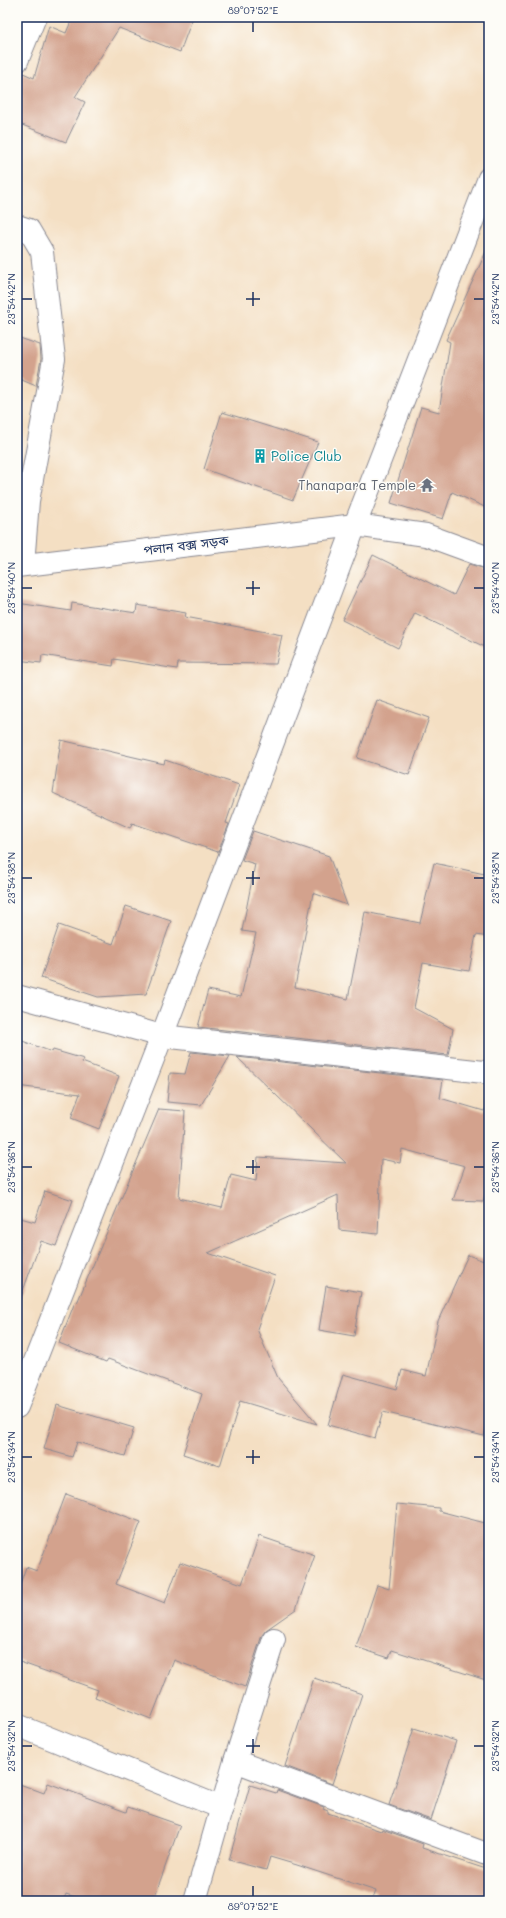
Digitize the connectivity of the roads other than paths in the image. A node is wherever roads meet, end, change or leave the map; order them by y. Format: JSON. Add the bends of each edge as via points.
{"nodes":[{"id":1,"x":35,"y":17,"type":"edge"},
{"id":2,"x":17,"y":62,"type":"edge"},
{"id":3,"x":489,"y":178,"type":"edge"},
{"id":4,"x":17,"y":226,"type":"edge"},
{"id":5,"x":355,"y":525,"type":"junction"},
{"id":6,"x":489,"y":558,"type":"edge"},
{"id":7,"x":20,"y":566,"type":"edge"},
{"id":8,"x":17,"y":996,"type":"edge"},
{"id":9,"x":162,"y":1036,"type":"junction"},
{"id":10,"x":489,"y":1074,"type":"edge"},
{"id":11,"x":17,"y":1407,"type":"edge"},
{"id":12,"x":274,"y":1639,"type":"dead end"},
{"id":13,"x":17,"y":1725,"type":"edge"},
{"id":14,"x":235,"y":1761,"type":"junction"},
{"id":15,"x":222,"y":1808,"type":"junction"},
{"id":16,"x":489,"y":1855,"type":"edge"},
{"id":17,"x":195,"y":1901,"type":"edge"}],
"edges":[{"from":1,"to":2,"type":"street"},
{"from":3,"to":5,"type":"street"},
{"from":4,"to":7,"type":"street","via":[[29,230],[42,252],[54,359],[28,501]]},
{"from":5,"to":6,"type":"street","name":"পলান বক্স সড়ক","via":[[426,535]]},
{"from":5,"to":7,"type":"street","name":"পলান বক্স সড়ক"},
{"from":5,"to":9,"type":"street"},
{"from":8,"to":9,"type":"street"},
{"from":9,"to":10,"type":"street"},
{"from":9,"to":11,"type":"street"},
{"from":12,"to":14,"type":"street"},
{"from":13,"to":15,"type":"street"},
{"from":14,"to":15,"type":"street"},
{"from":14,"to":16,"type":"street"},
{"from":15,"to":17,"type":"street"}]}
